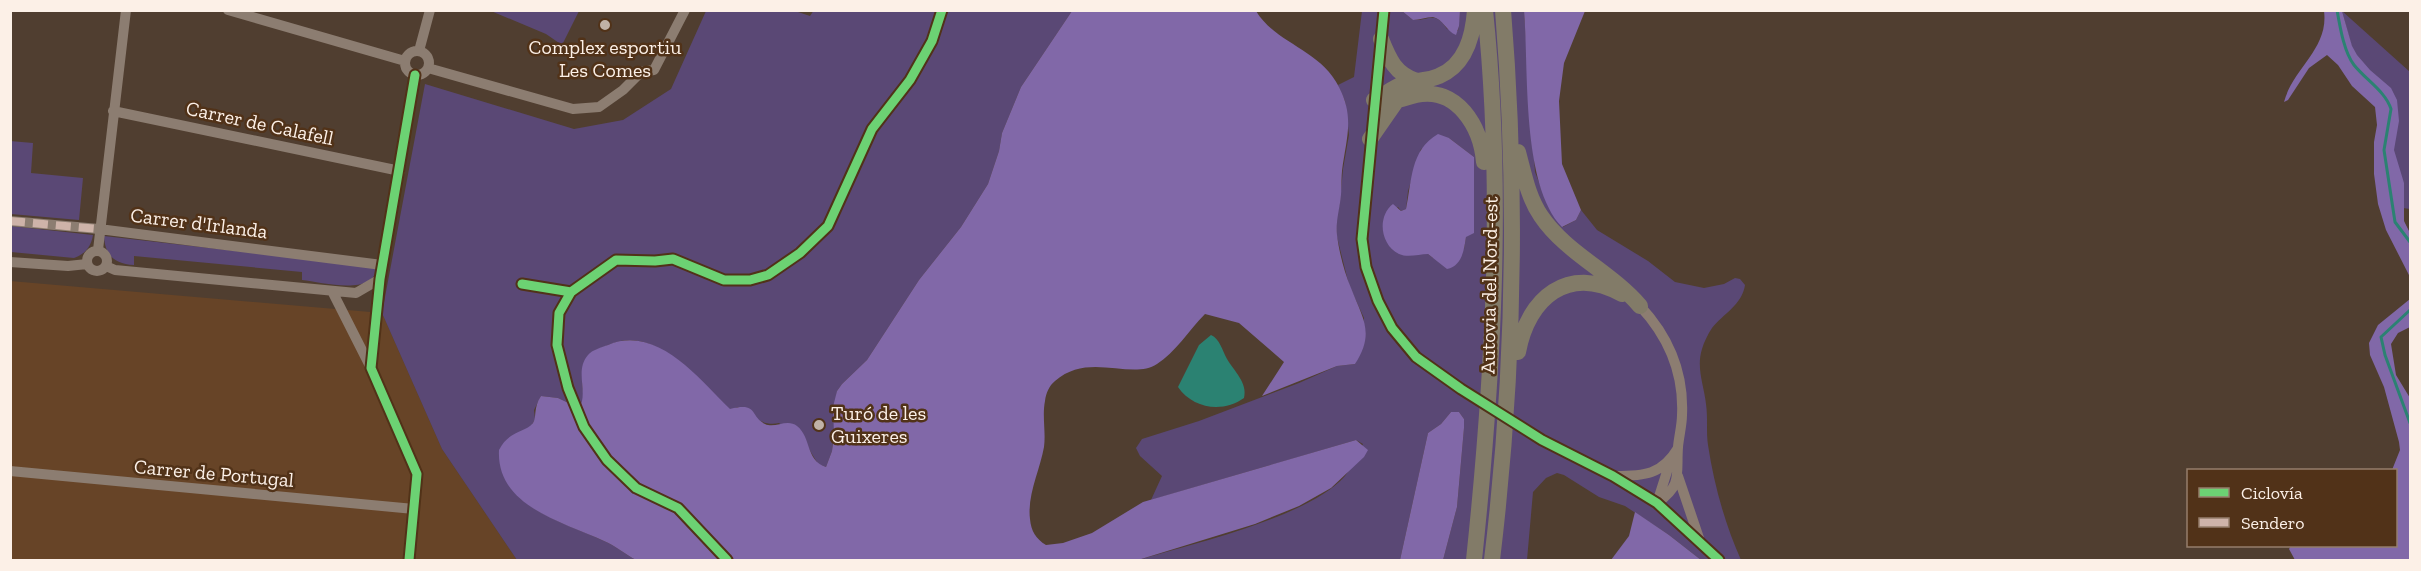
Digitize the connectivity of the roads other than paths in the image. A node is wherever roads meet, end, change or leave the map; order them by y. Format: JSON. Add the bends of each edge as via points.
{"nodes":[{"id":1,"x":126,"y":10,"type":"edge"},
{"id":2,"x":228,"y":10,"type":"edge"},
{"id":3,"x":430,"y":10,"type":"edge"},
{"id":4,"x":684,"y":10,"type":"edge"},
{"id":5,"x":1384,"y":10,"type":"edge"},
{"id":6,"x":1475,"y":10,"type":"edge"},
{"id":7,"x":1485,"y":10,"type":"edge"},
{"id":8,"x":1503,"y":10,"type":"edge"},
{"id":9,"x":1381,"y":39,"type":"junction"},
{"id":10,"x":419,"y":51,"type":"junction"},
{"id":11,"x":405,"y":61,"type":"junction"},
{"id":12,"x":428,"y":68,"type":"junction"},
{"id":13,"x":415,"y":75,"type":"junction"},
{"id":14,"x":1417,"y":81,"type":"junction"},
{"id":15,"x":1374,"y":100,"type":"junction"},
{"id":16,"x":1395,"y":103,"type":"junction"},
{"id":17,"x":113,"y":111,"type":"junction"},
{"id":18,"x":1510,"y":126,"type":"junction"},
{"id":19,"x":1370,"y":139,"type":"junction"},
{"id":20,"x":400,"y":171,"type":"junction"},
{"id":21,"x":1495,"y":212,"type":"junction"},
{"id":22,"x":10,"y":221,"type":"edge"},
{"id":23,"x":99,"y":229,"type":"junction"},
{"id":24,"x":98,"y":250,"type":"junction"},
{"id":25,"x":10,"y":262,"type":"edge"},
{"id":26,"x":87,"y":264,"type":"junction"},
{"id":27,"x":382,"y":265,"type":"junction"},
{"id":28,"x":106,"y":266,"type":"junction"},
{"id":29,"x":380,"y":279,"type":"junction"},
{"id":30,"x":332,"y":291,"type":"junction"},
{"id":31,"x":1640,"y":306,"type":"junction"},
{"id":32,"x":371,"y":368,"type":"junction"},
{"id":33,"x":1508,"y":385,"type":"junction"},
{"id":34,"x":1678,"y":448,"type":"junction"},
{"id":35,"x":1670,"y":462,"type":"junction"},
{"id":36,"x":10,"y":471,"type":"edge"},
{"id":37,"x":1613,"y":476,"type":"junction"},
{"id":38,"x":1678,"y":476,"type":"junction"},
{"id":39,"x":1657,"y":503,"type":"junction"},
{"id":40,"x":414,"y":509,"type":"junction"},
{"id":41,"x":1700,"y":541,"type":"junction"},
{"id":42,"x":409,"y":561,"type":"edge"},
{"id":43,"x":1473,"y":561,"type":"edge"},
{"id":44,"x":1492,"y":561,"type":"edge"},
{"id":45,"x":1719,"y":561,"type":"edge"}],
"edges":[{"from":1,"to":17,"type":"street"},
{"from":2,"to":11,"type":"street"},
{"from":3,"to":10,"type":"street"},
{"from":4,"to":12,"type":"street","via":[[654,70],[641,72],[599,107],[573,109]]},
{"from":5,"to":9,"type":"street"},
{"from":6,"to":14,"type":"highway","via":[[1473,32],[1460,60],[1440,76]]},
{"from":7,"to":21,"type":"highway","name":"Autovia del Nord-est"},
{"from":8,"to":18,"type":"highway","name":"Autovia del Nord-est"},
{"from":9,"to":14,"type":"highway","via":[[1394,68]]},
{"from":9,"to":15,"type":"street"},
{"from":10,"to":11,"type":"street","via":[[411,53]]},
{"from":10,"to":12,"type":"street","via":[[428,58]]},
{"from":11,"to":13,"type":"street","via":[[407,69]]},
{"from":12,"to":13,"type":"street"},
{"from":13,"to":20,"type":"street"},
{"from":14,"to":15,"type":"highway"},
{"from":15,"to":16,"type":"highway"},
{"from":15,"to":19,"type":"street"},
{"from":16,"to":19,"type":"highway"},
{"from":16,"to":21,"type":"highway","via":[[1416,95],[1438,95],[1468,115],[1482,145],[1486,185]]},
{"from":17,"to":20,"type":"street","name":"Carrer de Calafell"},
{"from":17,"to":23,"type":"street"},
{"from":18,"to":31,"type":"highway","via":[[1528,189],[1541,217]]},
{"from":18,"to":33,"type":"highway","name":"Autovia del Nord-est","via":[[1513,274]]},
{"from":19,"to":37,"type":"street","via":[[1362,239],[1366,267],[1392,328],[1416,357],[1461,389],[1542,440]]},
{"from":20,"to":27,"type":"street"},
{"from":21,"to":43,"type":"highway","name":"Autovia del Nord-est","via":[[1482,479]]},
{"from":22,"to":23,"type":"street","name":"Carrer d'Irlanda"},
{"from":23,"to":24,"type":"street"},
{"from":23,"to":27,"type":"street","name":"Carrer d'Irlanda"},
{"from":24,"to":26,"type":"street","via":[[89,254]]},
{"from":24,"to":28,"type":"street","via":[[106,256]]},
{"from":25,"to":26,"type":"street"},
{"from":26,"to":28,"type":"street","via":[[96,271]]},
{"from":27,"to":29,"type":"street"},
{"from":28,"to":30,"type":"street"},
{"from":29,"to":30,"type":"street","via":[[356,293]]},
{"from":29,"to":32,"type":"street"},
{"from":30,"to":32,"type":"street"},
{"from":31,"to":33,"type":"highway","via":[[1617,291],[1596,284],[1576,283],[1553,291],[1526,322]]},
{"from":31,"to":34,"type":"street","via":[[1659,329],[1677,367],[1682,399]]},
{"from":32,"to":40,"type":"street","via":[[417,474]]},
{"from":33,"to":44,"type":"highway","name":"Autovia del Nord-est"},
{"from":34,"to":35,"type":"street"},
{"from":34,"to":38,"type":"street"},
{"from":35,"to":37,"type":"street","via":[[1639,476]]},
{"from":35,"to":39,"type":"street"},
{"from":36,"to":40,"type":"street","name":"Carrer de Portugal"},
{"from":37,"to":39,"type":"street"},
{"from":38,"to":39,"type":"street","via":[[1673,489]]},
{"from":38,"to":41,"type":"street"},
{"from":39,"to":41,"type":"street"},
{"from":40,"to":42,"type":"street"},
{"from":41,"to":45,"type":"street"}]}
